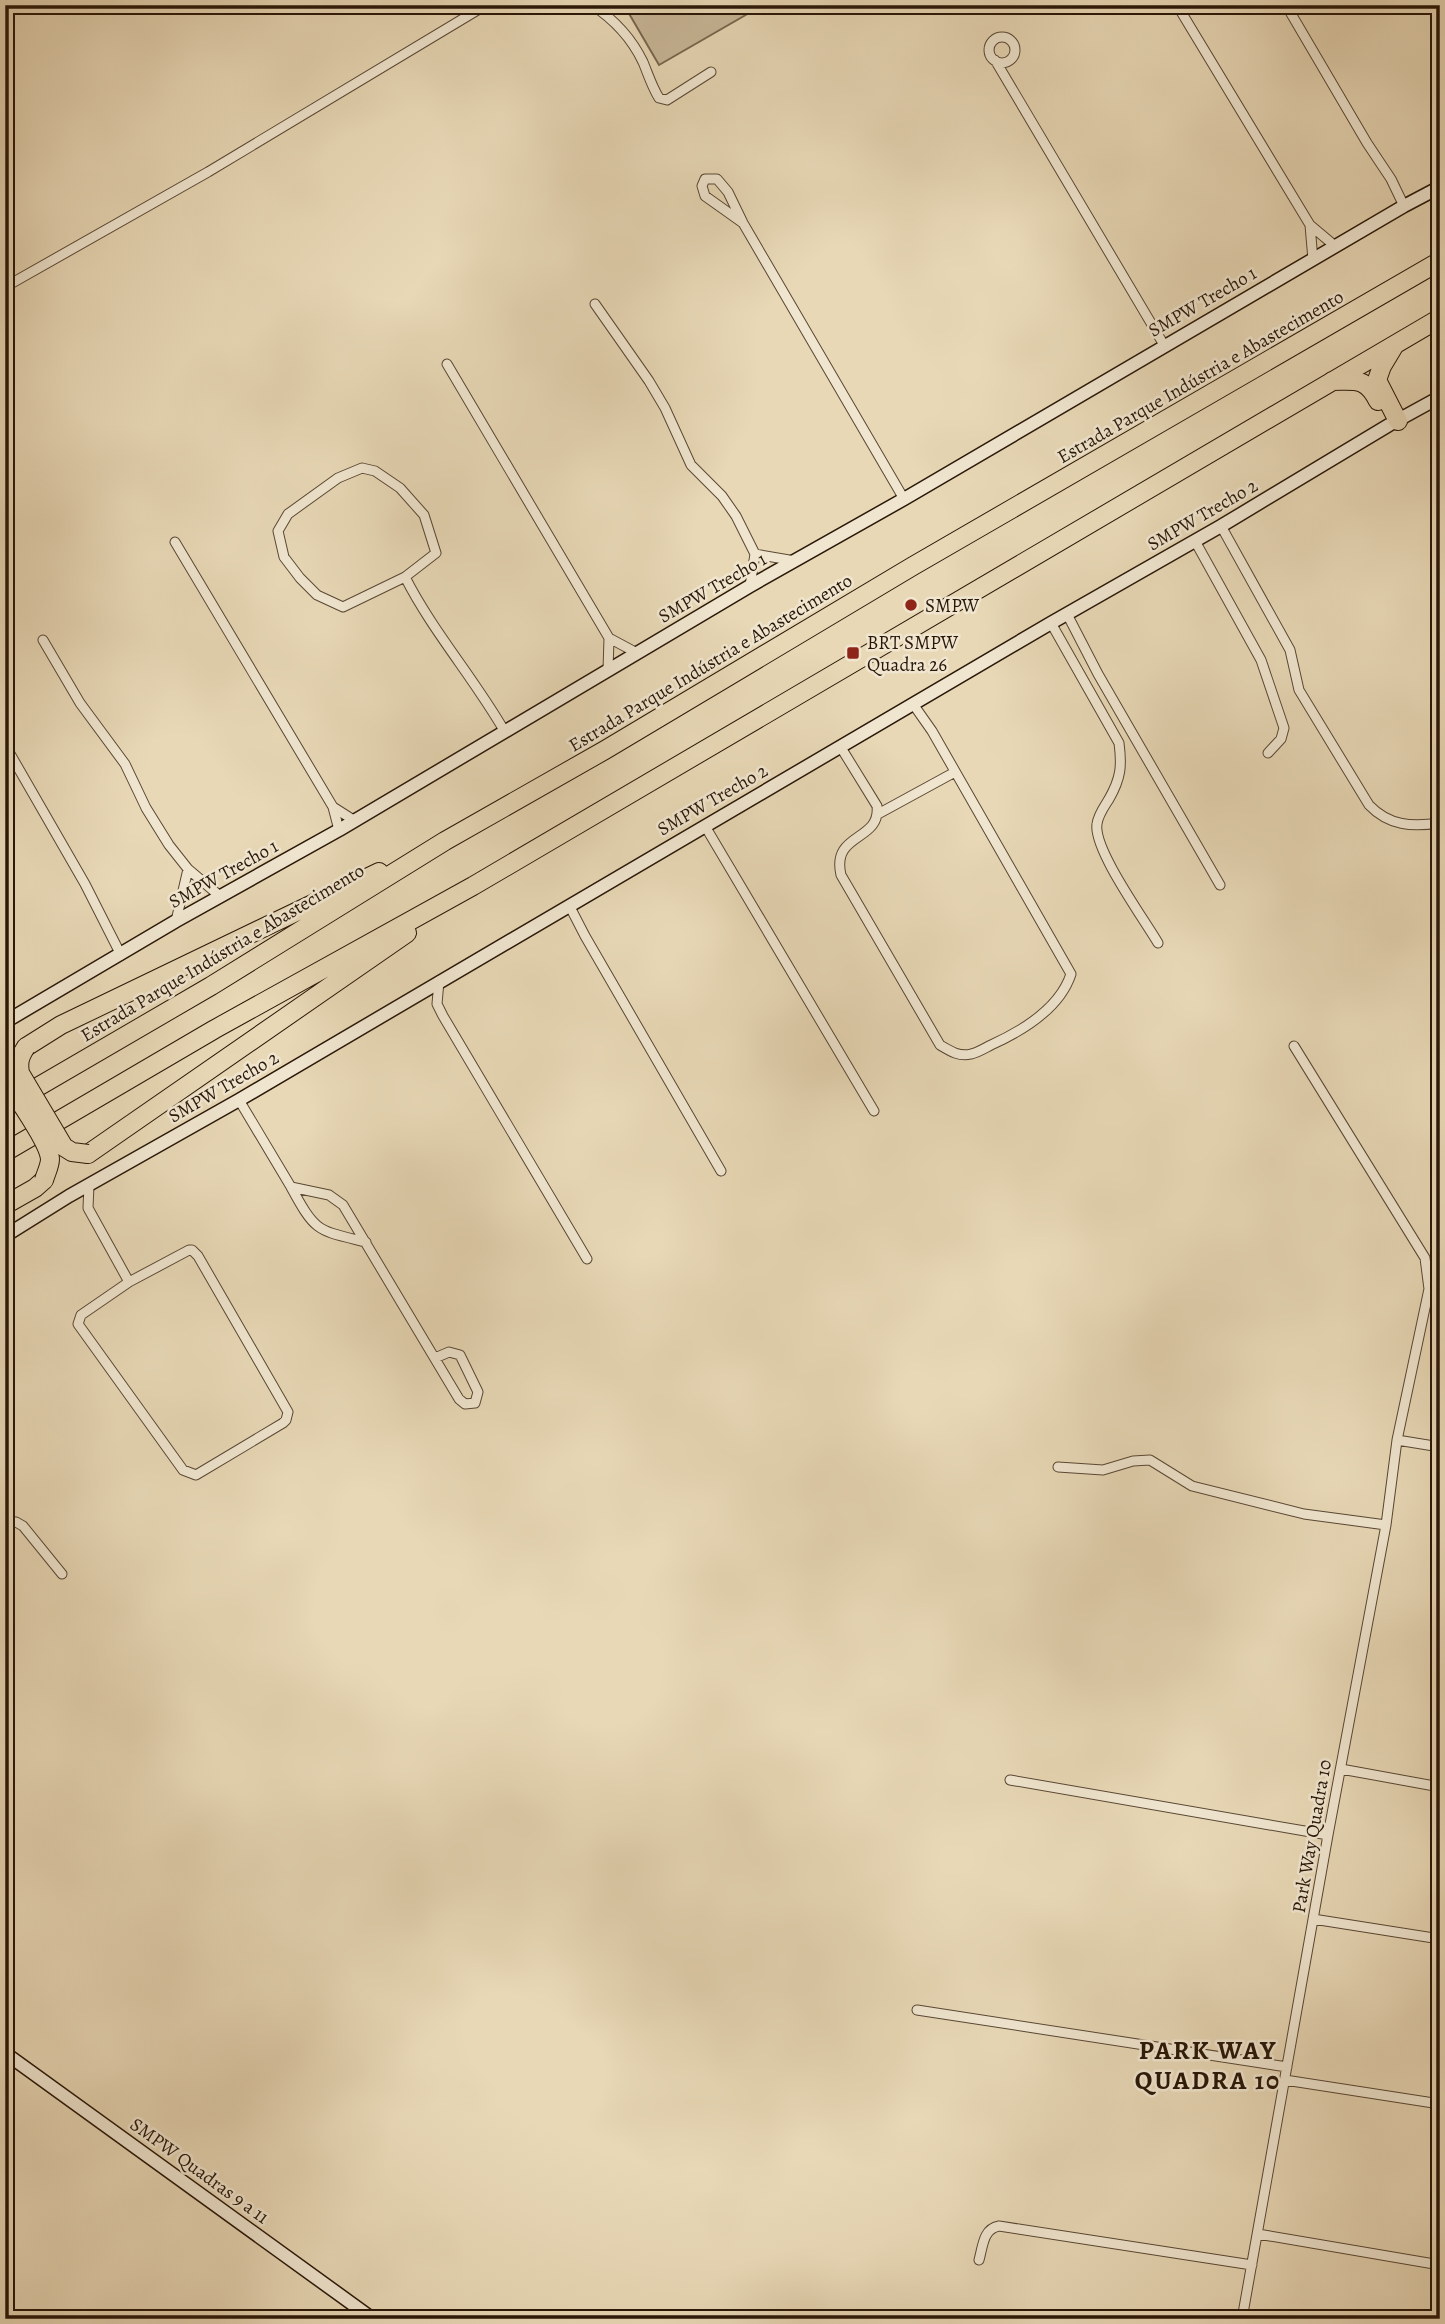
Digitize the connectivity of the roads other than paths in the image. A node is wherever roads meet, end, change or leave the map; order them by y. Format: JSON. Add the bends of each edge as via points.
{"nodes":[{"id":1,"x":486,"y":5,"type":"edge"},
{"id":2,"x":592,"y":5,"type":"edge"},
{"id":3,"x":1177,"y":5,"type":"edge"},
{"id":4,"x":1286,"y":5,"type":"edge"},
{"id":5,"x":995,"y":60,"type":"dead end"},
{"id":6,"x":711,"y":72,"type":"dead end"},
{"id":7,"x":1439,"y":188,"type":"edge"},
{"id":8,"x":1404,"y":205,"type":"junction"},
{"id":9,"x":743,"y":223,"type":"junction"},
{"id":10,"x":1310,"y":225,"type":"junction"},
{"id":11,"x":1335,"y":247,"type":"junction"},
{"id":12,"x":1313,"y":260,"type":"junction"},
{"id":13,"x":1440,"y":261,"type":"edge"},
{"id":14,"x":5,"y":287,"type":"edge"},
{"id":15,"x":595,"y":304,"type":"dead end"},
{"id":16,"x":1440,"y":318,"type":"edge"},
{"id":17,"x":1396,"y":344,"type":"junction"},
{"id":18,"x":1164,"y":345,"type":"junction"},
{"id":19,"x":447,"y":364,"type":"dead end"},
{"id":20,"x":1332,"y":382,"type":"junction"},
{"id":21,"x":1440,"y":397,"type":"edge"},
{"id":22,"x":1393,"y":423,"type":"junction"},
{"id":23,"x":904,"y":499,"type":"junction"},
{"id":24,"x":1220,"y":526,"type":"junction"},
{"id":25,"x":1195,"y":541,"type":"junction"},
{"id":26,"x":175,"y":542,"type":"dead end"},
{"id":27,"x":755,"y":554,"type":"junction"},
{"id":28,"x":796,"y":561,"type":"junction"},
{"id":29,"x":405,"y":577,"type":"junction"},
{"id":30,"x":750,"y":586,"type":"junction"},
{"id":31,"x":1067,"y":614,"type":"junction"},
{"id":32,"x":1051,"y":623,"type":"junction"},
{"id":33,"x":609,"y":638,"type":"junction"},
{"id":34,"x":43,"y":640,"type":"dead end"},
{"id":35,"x":637,"y":653,"type":"junction"},
{"id":36,"x":608,"y":670,"type":"junction"},
{"id":37,"x":913,"y":704,"type":"junction"},
{"id":38,"x":505,"y":732,"type":"junction"},
{"id":39,"x":5,"y":745,"type":"edge"},
{"id":40,"x":841,"y":746,"type":"junction"},
{"id":41,"x":1269,"y":753,"type":"dead end"},
{"id":42,"x":955,"y":772,"type":"junction"},
{"id":43,"x":333,"y":807,"type":"junction"},
{"id":44,"x":878,"y":814,"type":"junction"},
{"id":45,"x":355,"y":821,"type":"junction"},
{"id":46,"x":1440,"y":823,"type":"edge"},
{"id":47,"x":705,"y":825,"type":"junction"},
{"id":48,"x":339,"y":830,"type":"junction"},
{"id":49,"x":445,"y":841,"type":"junction"},
{"id":50,"x":188,"y":869,"type":"junction"},
{"id":51,"x":1220,"y":885,"type":"dead end"},
{"id":52,"x":473,"y":886,"type":"junction"},
{"id":53,"x":221,"y":897,"type":"junction"},
{"id":54,"x":569,"y":905,"type":"junction"},
{"id":55,"x":176,"y":921,"type":"junction"},
{"id":56,"x":1158,"y":943,"type":"dead end"},
{"id":57,"x":121,"y":955,"type":"junction"},
{"id":58,"x":439,"y":981,"type":"junction"},
{"id":59,"x":418,"y":993,"type":"junction"},
{"id":60,"x":437,"y":1004,"type":"junction"},
{"id":61,"x":5,"y":1022,"type":"edge"},
{"id":62,"x":1294,"y":1046,"type":"dead end"},
{"id":63,"x":5,"y":1082,"type":"edge"},
{"id":64,"x":239,"y":1100,"type":"junction"},
{"id":65,"x":5,"y":1106,"type":"edge"},
{"id":66,"x":874,"y":1111,"type":"dead end"},
{"id":67,"x":5,"y":1152,"type":"edge"},
{"id":68,"x":721,"y":1171,"type":"dead end"},
{"id":69,"x":89,"y":1185,"type":"junction"},
{"id":70,"x":291,"y":1187,"type":"junction"},
{"id":71,"x":69,"y":1196,"type":"junction"},
{"id":72,"x":5,"y":1205,"type":"edge"},
{"id":73,"x":88,"y":1208,"type":"junction"},
{"id":74,"x":5,"y":1236,"type":"edge"},
{"id":75,"x":366,"y":1242,"type":"junction"},
{"id":76,"x":587,"y":1259,"type":"dead end"},
{"id":77,"x":129,"y":1282,"type":"junction"},
{"id":78,"x":435,"y":1358,"type":"junction"},
{"id":79,"x":1397,"y":1440,"type":"junction"},
{"id":80,"x":1440,"y":1447,"type":"edge"},
{"id":81,"x":1058,"y":1467,"type":"dead end"},
{"id":82,"x":5,"y":1521,"type":"edge"},
{"id":83,"x":1386,"y":1525,"type":"junction"},
{"id":84,"x":62,"y":1574,"type":"dead end"},
{"id":85,"x":1341,"y":1769,"type":"junction"},
{"id":86,"x":1010,"y":1780,"type":"dead end"},
{"id":87,"x":1440,"y":1787,"type":"edge"},
{"id":88,"x":1328,"y":1835,"type":"junction"},
{"id":89,"x":1313,"y":1919,"type":"junction"},
{"id":90,"x":1440,"y":1939,"type":"edge"},
{"id":91,"x":917,"y":2010,"type":"dead end"},
{"id":92,"x":5,"y":2053,"type":"edge"},
{"id":93,"x":1287,"y":2067,"type":"junction"},
{"id":94,"x":1285,"y":2080,"type":"junction"},
{"id":95,"x":1440,"y":2104,"type":"edge"},
{"id":96,"x":1258,"y":2234,"type":"junction"},
{"id":97,"x":979,"y":2260,"type":"dead end"},
{"id":98,"x":1252,"y":2265,"type":"junction"},
{"id":99,"x":1440,"y":2265,"type":"edge"},
{"id":100,"x":373,"y":2319,"type":"edge"},
{"id":101,"x":1242,"y":2319,"type":"edge"}],
"edges":[{"from":1,"to":14,"type":"street"},
{"from":2,"to":6,"type":"street","via":[[629,38],[659,98],[667,100]]},
{"from":3,"to":10,"type":"street"},
{"from":4,"to":8,"type":"street"},
{"from":5,"to":18,"type":"street"},
{"from":7,"to":8,"type":"street","name":"SMPW Trecho 1"},
{"from":8,"to":11,"type":"street","name":"SMPW Trecho 1"},
{"from":9,"to":9,"type":"street","via":[[705,196],[705,179],[722,183]]},
{"from":9,"to":23,"type":"street"},
{"from":10,"to":11,"type":"street"},
{"from":10,"to":12,"type":"street"},
{"from":11,"to":12,"type":"street","name":"SMPW Trecho 1"},
{"from":12,"to":18,"type":"street","name":"SMPW Trecho 1"},
{"from":13,"to":49,"type":"highway","name":"Estrada Parque Indústria e Abastecimento"},
{"from":15,"to":27,"type":"street","via":[[649,381],[691,465],[722,496]]},
{"from":16,"to":17,"type":"highway"},
{"from":17,"to":20,"type":"highway"},
{"from":17,"to":22,"type":"highway","via":[[1377,380]]},
{"from":18,"to":23,"type":"street","name":"SMPW Trecho 1"},
{"from":19,"to":33,"type":"street"},
{"from":20,"to":22,"type":"highway","via":[[1368,385]]},
{"from":20,"to":52,"type":"highway"},
{"from":21,"to":22,"type":"street","name":"SMPW Trecho 2"},
{"from":22,"to":24,"type":"street","name":"SMPW Trecho 2"},
{"from":23,"to":28,"type":"street","name":"SMPW Trecho 1"},
{"from":24,"to":25,"type":"street","name":"SMPW Trecho 2"},
{"from":24,"to":46,"type":"street","via":[[1290,650],[1299,690],[1368,805],[1388,821]]},
{"from":25,"to":31,"type":"street","name":"SMPW Trecho 2"},
{"from":25,"to":41,"type":"street","via":[[1261,660],[1284,728]]},
{"from":26,"to":43,"type":"street"},
{"from":27,"to":28,"type":"street"},
{"from":27,"to":30,"type":"street"},
{"from":28,"to":30,"type":"street","name":"SMPW Trecho 1"},
{"from":29,"to":29,"type":"street","via":[[436,553],[424,515],[400,488],[375,471],[362,468],[338,478],[288,514],[278,531],[284,557],[300,579],[317,595],[343,607]]},
{"from":29,"to":38,"type":"street","via":[[421,609]]},
{"from":30,"to":35,"type":"street","name":"SMPW Trecho 1"},
{"from":31,"to":32,"type":"street","name":"SMPW Trecho 2"},
{"from":31,"to":51,"type":"street"},
{"from":32,"to":37,"type":"street","name":"SMPW Trecho 2"},
{"from":32,"to":56,"type":"street","via":[[1119,743],[1119,779],[1099,816],[1097,835]]},
{"from":33,"to":35,"type":"street"},
{"from":33,"to":36,"type":"street"},
{"from":34,"to":50,"type":"street"},
{"from":35,"to":36,"type":"street","name":"SMPW Trecho 1"},
{"from":36,"to":38,"type":"street","name":"SMPW Trecho 1"},
{"from":37,"to":40,"type":"street","name":"SMPW Trecho 2"},
{"from":37,"to":42,"type":"street"},
{"from":38,"to":45,"type":"street","name":"SMPW Trecho 1"},
{"from":39,"to":57,"type":"street"},
{"from":40,"to":44,"type":"street"},
{"from":40,"to":47,"type":"street","name":"SMPW Trecho 2"},
{"from":42,"to":44,"type":"street"},
{"from":42,"to":44,"type":"street","via":[[1071,974],[1056,1001],[1016,1033],[971,1054],[955,1054],[940,1045],[838,864],[845,846],[869,830]]},
{"from":43,"to":45,"type":"street"},
{"from":43,"to":48,"type":"street"},
{"from":45,"to":48,"type":"street","name":"SMPW Trecho 1"},
{"from":47,"to":54,"type":"street","name":"SMPW Trecho 2"},
{"from":47,"to":66,"type":"street"},
{"from":48,"to":53,"type":"street","name":"SMPW Trecho 1"},
{"from":49,"to":52,"type":"highway","bridge":true,"via":[[26,1046],[20,1056],[20,1073],[64,1147],[88,1154]]},
{"from":49,"to":65,"type":"highway","name":"Estrada Parque Indústria e Abastecimento"},
{"from":50,"to":53,"type":"street"},
{"from":50,"to":55,"type":"street"},
{"from":52,"to":67,"type":"highway"},
{"from":53,"to":55,"type":"street","name":"SMPW Trecho 1"},
{"from":54,"to":58,"type":"street","name":"SMPW Trecho 2"},
{"from":54,"to":68,"type":"street"},
{"from":55,"to":57,"type":"street","name":"SMPW Trecho 1"},
{"from":57,"to":61,"type":"street","name":"SMPW Trecho 1"},
{"from":58,"to":59,"type":"street","name":"SMPW Trecho 2"},
{"from":58,"to":60,"type":"street"},
{"from":59,"to":60,"type":"street"},
{"from":59,"to":64,"type":"street","name":"SMPW Trecho 2"},
{"from":60,"to":76,"type":"street"},
{"from":62,"to":79,"type":"street","name":"Park Way Quadra 10","via":[[1425,1258],[1429,1289]]},
{"from":63,"to":72,"type":"highway","bridge":true,"via":[[48,1150],[49,1166],[35,1188]]},
{"from":64,"to":69,"type":"street","name":"SMPW Trecho 2"},
{"from":64,"to":70,"type":"street"},
{"from":69,"to":71,"type":"street","name":"SMPW Trecho 2"},
{"from":69,"to":73,"type":"street"},
{"from":70,"to":75,"type":"street","via":[[306,1214],[322,1230]]},
{"from":70,"to":75,"type":"street","via":[[338,1200]]},
{"from":71,"to":73,"type":"street"},
{"from":71,"to":74,"type":"street","name":"SMPW Trecho 2"},
{"from":73,"to":77,"type":"street"},
{"from":75,"to":78,"type":"street"},
{"from":77,"to":77,"type":"street","via":[[81,1315],[78,1324],[183,1470],[196,1475],[286,1420],[288,1412],[195,1252],[189,1250]]},
{"from":78,"to":78,"type":"street","via":[[449,1352],[460,1355],[478,1392],[475,1402],[465,1405],[459,1399]]},
{"from":79,"to":80,"type":"street"},
{"from":79,"to":83,"type":"street","name":"Park Way Quadra 10"},
{"from":81,"to":83,"type":"street","via":[[1103,1470],[1150,1460],[1192,1486],[1294,1512]]},
{"from":82,"to":84,"type":"street","via":[[23,1527]]},
{"from":83,"to":85,"type":"street","name":"Park Way Quadra 10"},
{"from":85,"to":87,"type":"street"},
{"from":85,"to":88,"type":"street","name":"Park Way Quadra 10"},
{"from":86,"to":88,"type":"street"},
{"from":88,"to":89,"type":"street","name":"Park Way Quadra 10"},
{"from":89,"to":90,"type":"street"},
{"from":89,"to":93,"type":"street","name":"Park Way Quadra 10"},
{"from":91,"to":93,"type":"street"},
{"from":92,"to":100,"type":"street","name":"SMPW Quadras 9 a 11"},
{"from":93,"to":94,"type":"street","name":"Park Way Quadra 10"},
{"from":94,"to":95,"type":"street"},
{"from":94,"to":96,"type":"street","name":"Park Way Quadra 10"},
{"from":96,"to":98,"type":"street","name":"Park Way Quadra 10"},
{"from":96,"to":99,"type":"street"},
{"from":97,"to":98,"type":"street","via":[[986,2235],[999,2226]]},
{"from":98,"to":101,"type":"street","name":"Park Way Quadra 10"}]}
